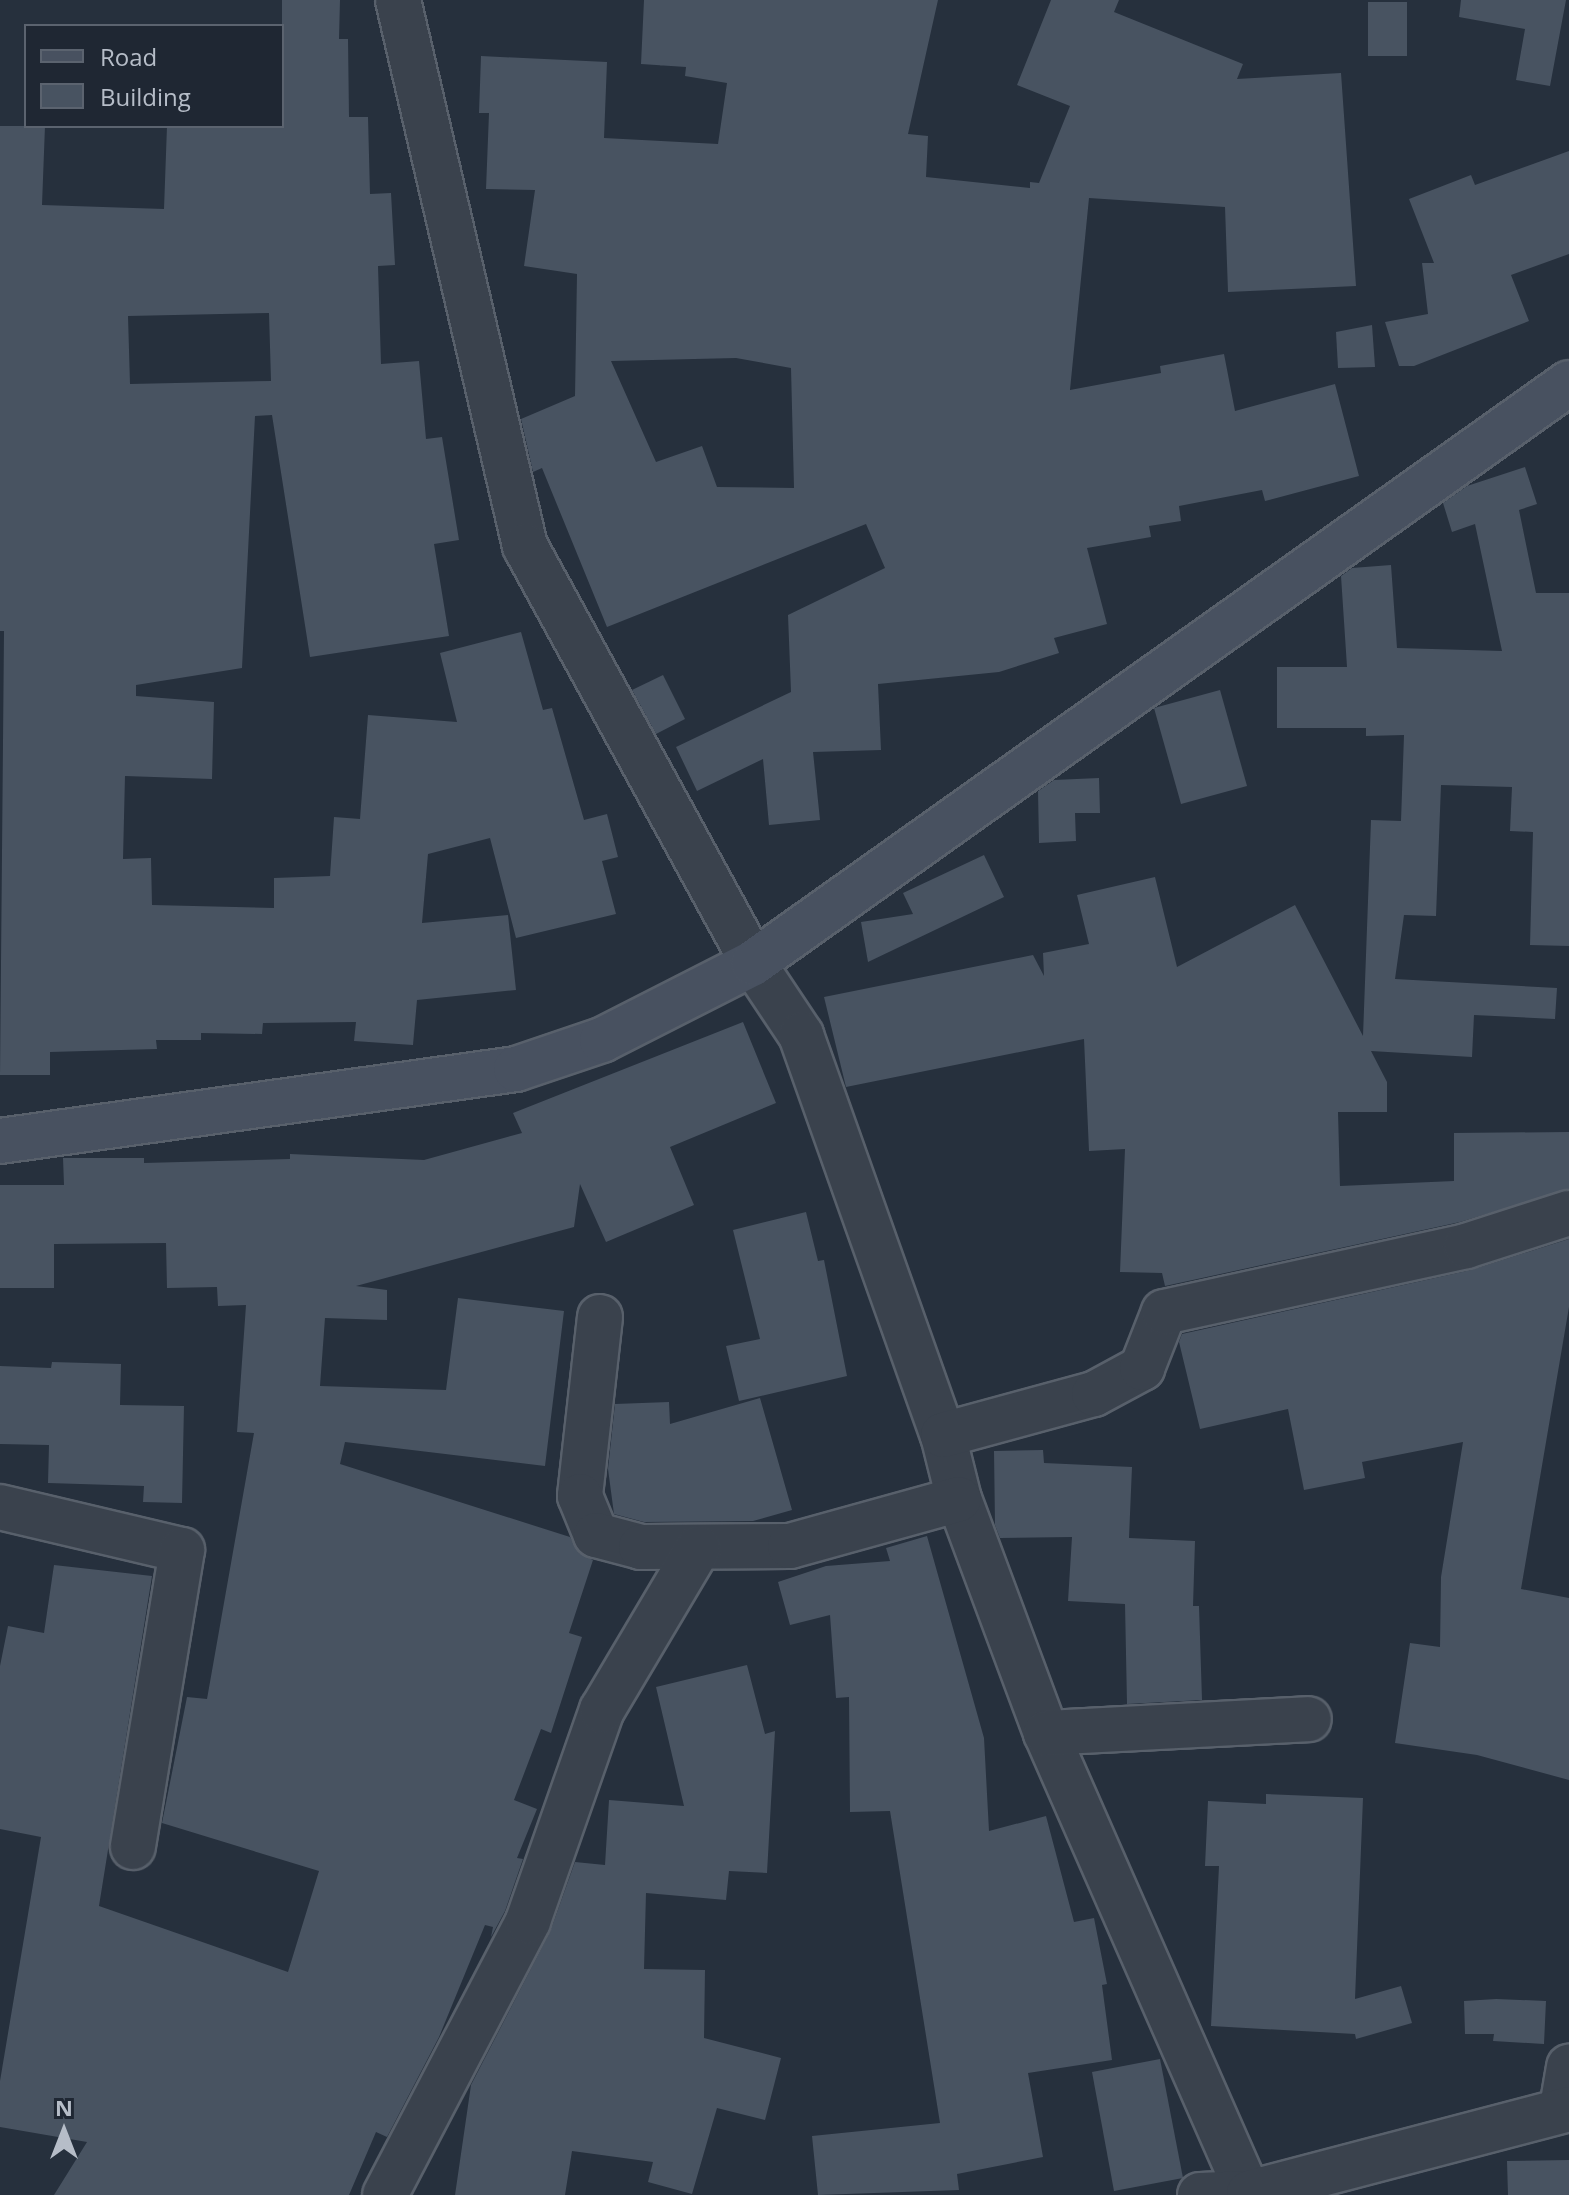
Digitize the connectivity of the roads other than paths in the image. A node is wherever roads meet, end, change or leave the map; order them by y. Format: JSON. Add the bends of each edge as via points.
{"nodes":[{"id":1,"x":398,"y":0,"type":"edge"},
{"id":2,"x":1569,"y":383,"type":"edge"},
{"id":3,"x":753,"y":963,"type":"junction"},
{"id":4,"x":0,"y":1141,"type":"edge"},
{"id":5,"x":1569,"y":1213,"type":"edge"},
{"id":6,"x":600,"y":1317,"type":"dead end"},
{"id":7,"x":943,"y":1435,"type":"junction"},
{"id":8,"x":959,"y":1499,"type":"junction"},
{"id":9,"x":0,"y":1507,"type":"edge"},
{"id":10,"x":698,"y":1548,"type":"junction"},
{"id":11,"x":1309,"y":1719,"type":"dead end"},
{"id":12,"x":1046,"y":1733,"type":"junction"},
{"id":13,"x":133,"y":1847,"type":"dead end"},
{"id":14,"x":1567,"y":2095,"type":"edge"},
{"id":15,"x":1249,"y":2194,"type":"edge"},
{"id":16,"x":385,"y":2195,"type":"edge"},
{"id":17,"x":1200,"y":2195,"type":"edge"}],
"edges":[{"from":1,"to":3,"type":"street","via":[[525,546]]},
{"from":2,"to":3,"type":"street"},
{"from":3,"to":4,"type":"street","via":[[602,1040],[516,1069]]},
{"from":3,"to":7,"type":"street","via":[[801,1035]]},
{"from":5,"to":7,"type":"street","via":[[1466,1246],[1164,1312],[1142,1368],[1094,1394]]},
{"from":6,"to":10,"type":"street","via":[[580,1496],[596,1535],[641,1547]]},
{"from":7,"to":8,"type":"street"},
{"from":8,"to":10,"type":"street","via":[[790,1546]]},
{"from":8,"to":12,"type":"street"},
{"from":9,"to":13,"type":"street","via":[[182,1550]]},
{"from":10,"to":16,"type":"street","via":[[602,1710],[528,1921]]},
{"from":11,"to":12,"type":"street"},
{"from":12,"to":15,"type":"street"},
{"from":14,"to":15,"type":"street"},
{"from":15,"to":17,"type":"street"}]}
